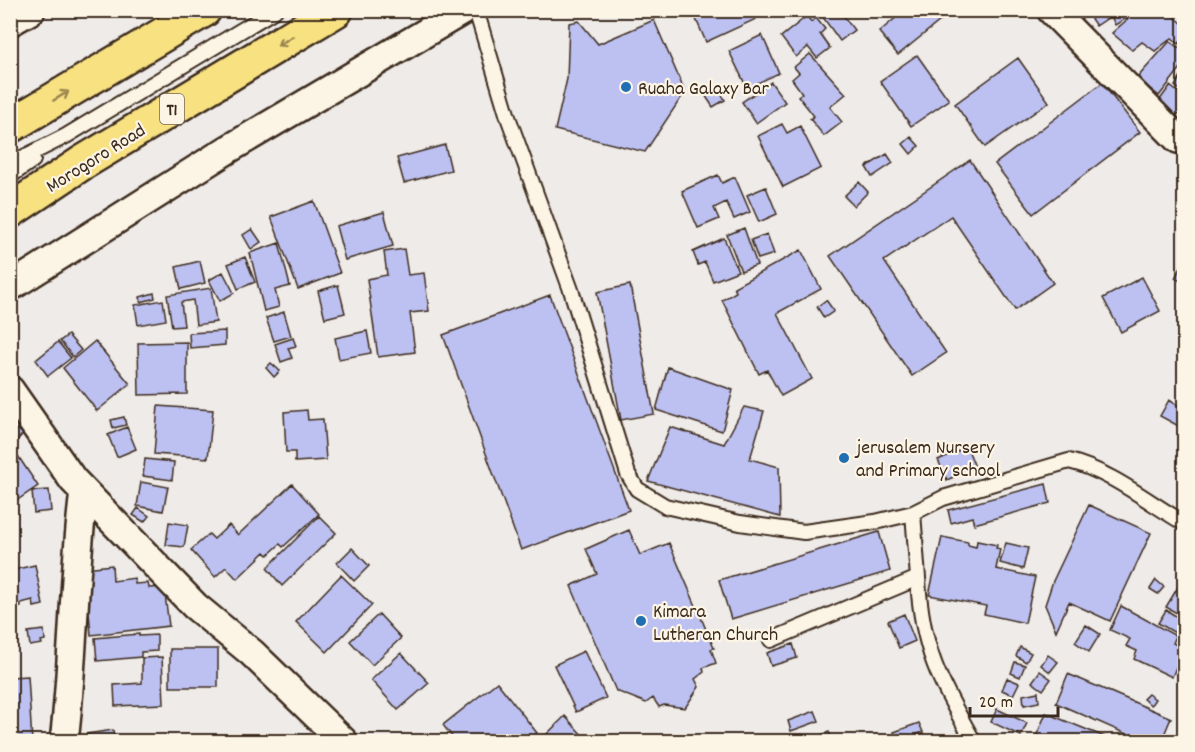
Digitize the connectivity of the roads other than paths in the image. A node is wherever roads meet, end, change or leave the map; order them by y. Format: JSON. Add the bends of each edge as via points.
{"nodes":[{"id":1,"x":31,"y":10,"type":"edge"},
{"id":2,"x":204,"y":10,"type":"edge"},
{"id":3,"x":275,"y":10,"type":"edge"},
{"id":4,"x":336,"y":10,"type":"edge"},
{"id":5,"x":464,"y":10,"type":"edge"},
{"id":6,"x":476,"y":10,"type":"edge"},
{"id":7,"x":1050,"y":10,"type":"edge"},
{"id":8,"x":10,"y":22,"type":"edge"},
{"id":9,"x":10,"y":126,"type":"edge"},
{"id":10,"x":66,"y":136,"type":"junction"},
{"id":11,"x":1178,"y":139,"type":"dead end"},
{"id":12,"x":10,"y":164,"type":"edge"},
{"id":13,"x":10,"y":176,"type":"edge"},
{"id":14,"x":10,"y":211,"type":"edge"},
{"id":15,"x":10,"y":287,"type":"edge"},
{"id":16,"x":10,"y":390,"type":"edge"},
{"id":17,"x":84,"y":492,"type":"junction"},
{"id":18,"x":913,"y":513,"type":"junction"},
{"id":19,"x":1185,"y":524,"type":"edge"},
{"id":20,"x":918,"y":578,"type":"junction"},
{"id":21,"x":771,"y":640,"type":"dead end"},
{"id":22,"x":64,"y":741,"type":"edge"},
{"id":23,"x":344,"y":741,"type":"edge"},
{"id":24,"x":974,"y":741,"type":"edge"}],
"edges":[{"from":1,"to":8,"type":"street"},
{"from":9,"to":2,"type":"highway","one_way":true},
{"from":3,"to":10,"type":"lane","name":"Morogoro Road"},
{"from":4,"to":14,"type":"highway","name":"Morogoro Road","number":"T1","one_way":true,"via":[[82,163]]},
{"from":5,"to":15,"type":"street","via":[[227,150]]},
{"from":6,"to":18,"type":"lane","via":[[508,117],[571,290],[628,474],[637,489],[665,506],[804,532]]},
{"from":7,"to":11,"type":"street"},
{"from":10,"to":12,"type":"lane","name":"Morogoro Road"},
{"from":10,"to":13,"type":"lane","name":"Morogoro Road"},
{"from":16,"to":17,"type":"street"},
{"from":17,"to":22,"type":"street"},
{"from":17,"to":23,"type":"street","via":[[195,606],[252,653]]},
{"from":18,"to":19,"type":"lane","via":[[943,498],[1069,461],[1114,481]]},
{"from":18,"to":20,"type":"lane"},
{"from":20,"to":21,"type":"lane"},
{"from":20,"to":24,"type":"lane","via":[[919,616],[933,666]]}]}
